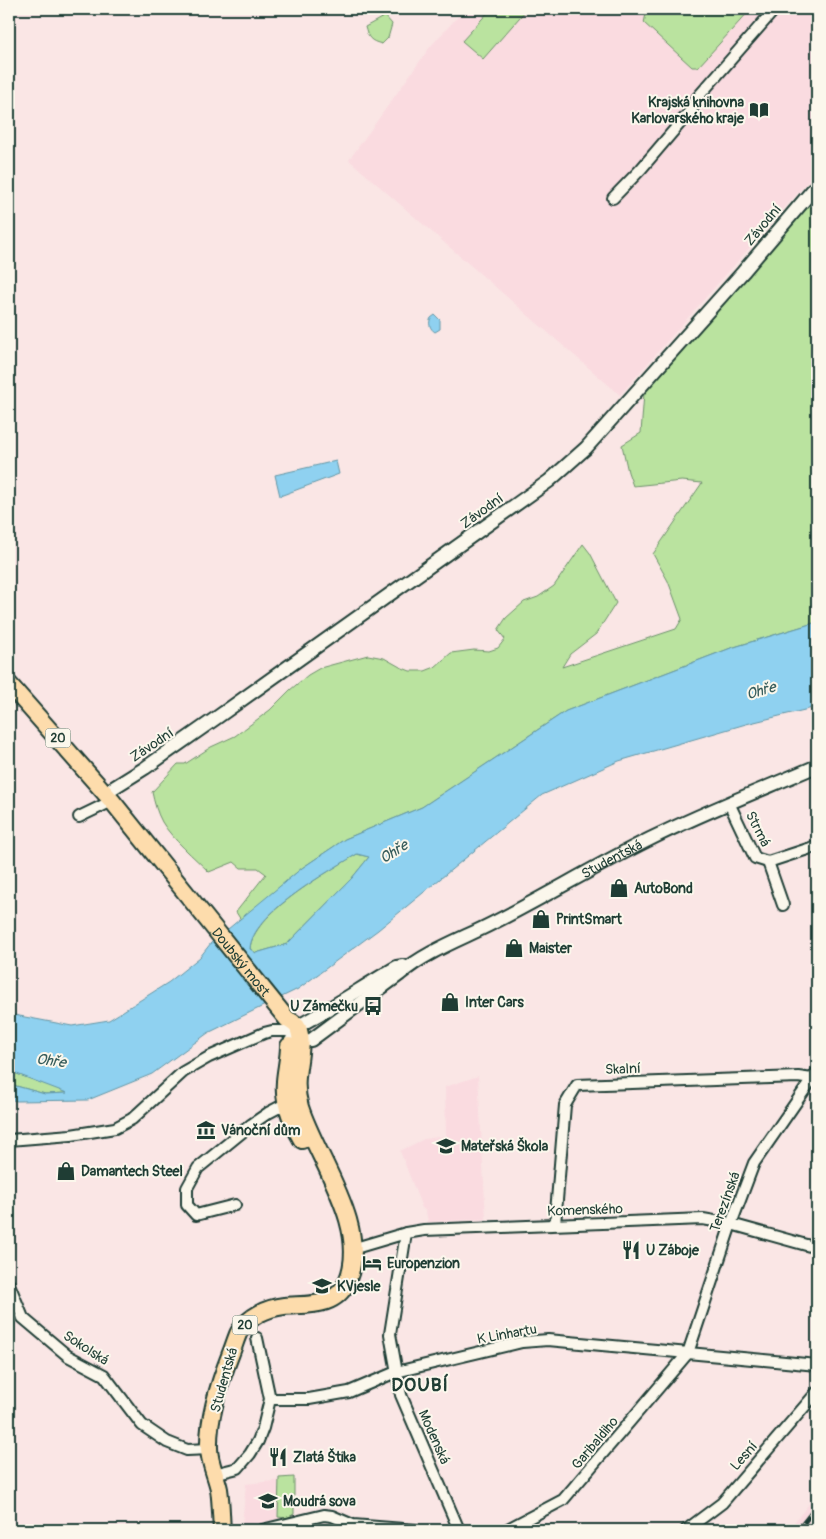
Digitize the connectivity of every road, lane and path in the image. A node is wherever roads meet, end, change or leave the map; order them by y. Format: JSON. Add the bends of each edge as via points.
{"nodes":[{"id":1,"x":774,"y":9,"type":"edge"},
{"id":2,"x":817,"y":185,"type":"edge"},
{"id":3,"x":613,"y":198,"type":"dead end"},
{"id":4,"x":9,"y":684,"type":"edge"},
{"id":5,"x":817,"y":766,"type":"edge"},
{"id":6,"x":109,"y":797,"type":"junction"},
{"id":7,"x":730,"y":803,"type":"junction"},
{"id":8,"x":79,"y":817,"type":"dead end"},
{"id":9,"x":817,"y":846,"type":"edge"},
{"id":10,"x":768,"y":862,"type":"junction"},
{"id":11,"x":783,"y":905,"type":"dead end"},
{"id":12,"x":413,"y":963,"type":"junction"},
{"id":13,"x":294,"y":1030,"type":"junction"},
{"id":14,"x":816,"y":1078,"type":"edge"},
{"id":15,"x":293,"y":1101,"type":"junction"},
{"id":16,"x":9,"y":1140,"type":"edge"},
{"id":17,"x":235,"y":1205,"type":"dead end"},
{"id":18,"x":555,"y":1224,"type":"junction"},
{"id":19,"x":731,"y":1224,"type":"junction"},
{"id":20,"x":406,"y":1233,"type":"junction"},
{"id":21,"x":352,"y":1246,"type":"junction"},
{"id":22,"x":817,"y":1248,"type":"edge"},
{"id":23,"x":9,"y":1284,"type":"edge"},
{"id":24,"x":257,"y":1338,"type":"dead end"},
{"id":25,"x":688,"y":1353,"type":"junction"},
{"id":26,"x":817,"y":1365,"type":"edge"},
{"id":27,"x":396,"y":1372,"type":"junction"},
{"id":28,"x":817,"y":1392,"type":"edge"},
{"id":29,"x":270,"y":1399,"type":"junction"},
{"id":30,"x":209,"y":1448,"type":"junction"},
{"id":31,"x":214,"y":1474,"type":"junction"},
{"id":32,"x":222,"y":1530,"type":"edge"},
{"id":33,"x":262,"y":1530,"type":"edge"},
{"id":34,"x":416,"y":1530,"type":"edge"},
{"id":35,"x":460,"y":1530,"type":"edge"},
{"id":36,"x":506,"y":1530,"type":"edge"},
{"id":37,"x":686,"y":1530,"type":"edge"}],
"edges":[{"from":1,"to":3,"type":"street","via":[[698,97],[692,110]]},
{"from":2,"to":6,"type":"street","name":"Závodní","via":[[586,448],[549,481],[145,768]]},
{"from":4,"to":6,"type":"main road","number":"20"},
{"from":5,"to":7,"type":"street","name":"Studentská"},
{"from":6,"to":8,"type":"street"},
{"from":6,"to":13,"type":"main road","name":"Doubský most","number":"20"},
{"from":7,"to":10,"type":"street","name":"Strmá","via":[[755,858]]},
{"from":7,"to":12,"type":"street","name":"Studentská","via":[[648,840]]},
{"from":9,"to":10,"type":"street","name":"Strmá"},
{"from":10,"to":11,"type":"street","name":"Strmá"},
{"from":12,"to":13,"type":"street","name":"Studentská","via":[[400,974]]},
{"from":12,"to":13,"type":"street","name":"Studentská","via":[[397,967]]},
{"from":13,"to":15,"type":"main road","name":"Studentská","number":"20","via":[[298,1067]]},
{"from":13,"to":15,"type":"main road","name":"Studentská","number":"20","via":[[284,1084]]},
{"from":13,"to":16,"type":"street","via":[[272,1030],[200,1062],[183,1072],[132,1118],[115,1128]]},
{"from":14,"to":18,"type":"street","name":"Skalní","via":[[577,1085],[565,1105]]},
{"from":14,"to":19,"type":"street","name":"Terezínská","via":[[754,1163]]},
{"from":15,"to":17,"type":"street","via":[[252,1124],[198,1168],[187,1188],[187,1205],[196,1215]]},
{"from":15,"to":21,"type":"main road","name":"Studentská","number":"20","via":[[340,1198],[350,1227]]},
{"from":18,"to":19,"type":"street","name":"Komenského","via":[[703,1220]]},
{"from":18,"to":20,"type":"street","name":"Komenského"},
{"from":19,"to":22,"type":"street","name":"Komenského"},
{"from":19,"to":25,"type":"street","name":"Terezínská"},
{"from":20,"to":21,"type":"street","name":"Komenského"},
{"from":20,"to":27,"type":"street","name":"Modenská","via":[[390,1334]]},
{"from":21,"to":30,"type":"main road","name":"Studentská","number":"20","via":[[347,1281],[332,1299],[320,1304],[269,1309],[254,1317],[239,1332],[217,1394]]},
{"from":23,"to":30,"type":"street","name":"Sokolská","via":[[23,1318],[68,1356],[104,1375],[142,1425],[167,1442],[187,1450]]},
{"from":24,"to":29,"type":"street"},
{"from":25,"to":26,"type":"street","name":"K Linhartu"},
{"from":25,"to":27,"type":"street","name":"K Linhartu","via":[[548,1340],[522,1342]]},
{"from":25,"to":36,"type":"street","name":"Garibaldiho","via":[[563,1500]]},
{"from":27,"to":29,"type":"street","name":"K Linhartu","via":[[349,1392],[308,1400]]},
{"from":27,"to":35,"type":"street","name":"Modenská","via":[[401,1395]]},
{"from":28,"to":37,"type":"street","name":"Lesní","via":[[722,1503]]},
{"from":29,"to":31,"type":"street","via":[[263,1428],[250,1454],[238,1468]]},
{"from":30,"to":31,"type":"main road","name":"Studentská","number":"20"},
{"from":31,"to":32,"type":"main road","name":"Studentská","number":"20","via":[[219,1490]]},
{"from":33,"to":34,"type":"street","via":[[324,1515],[353,1525]]}]}
